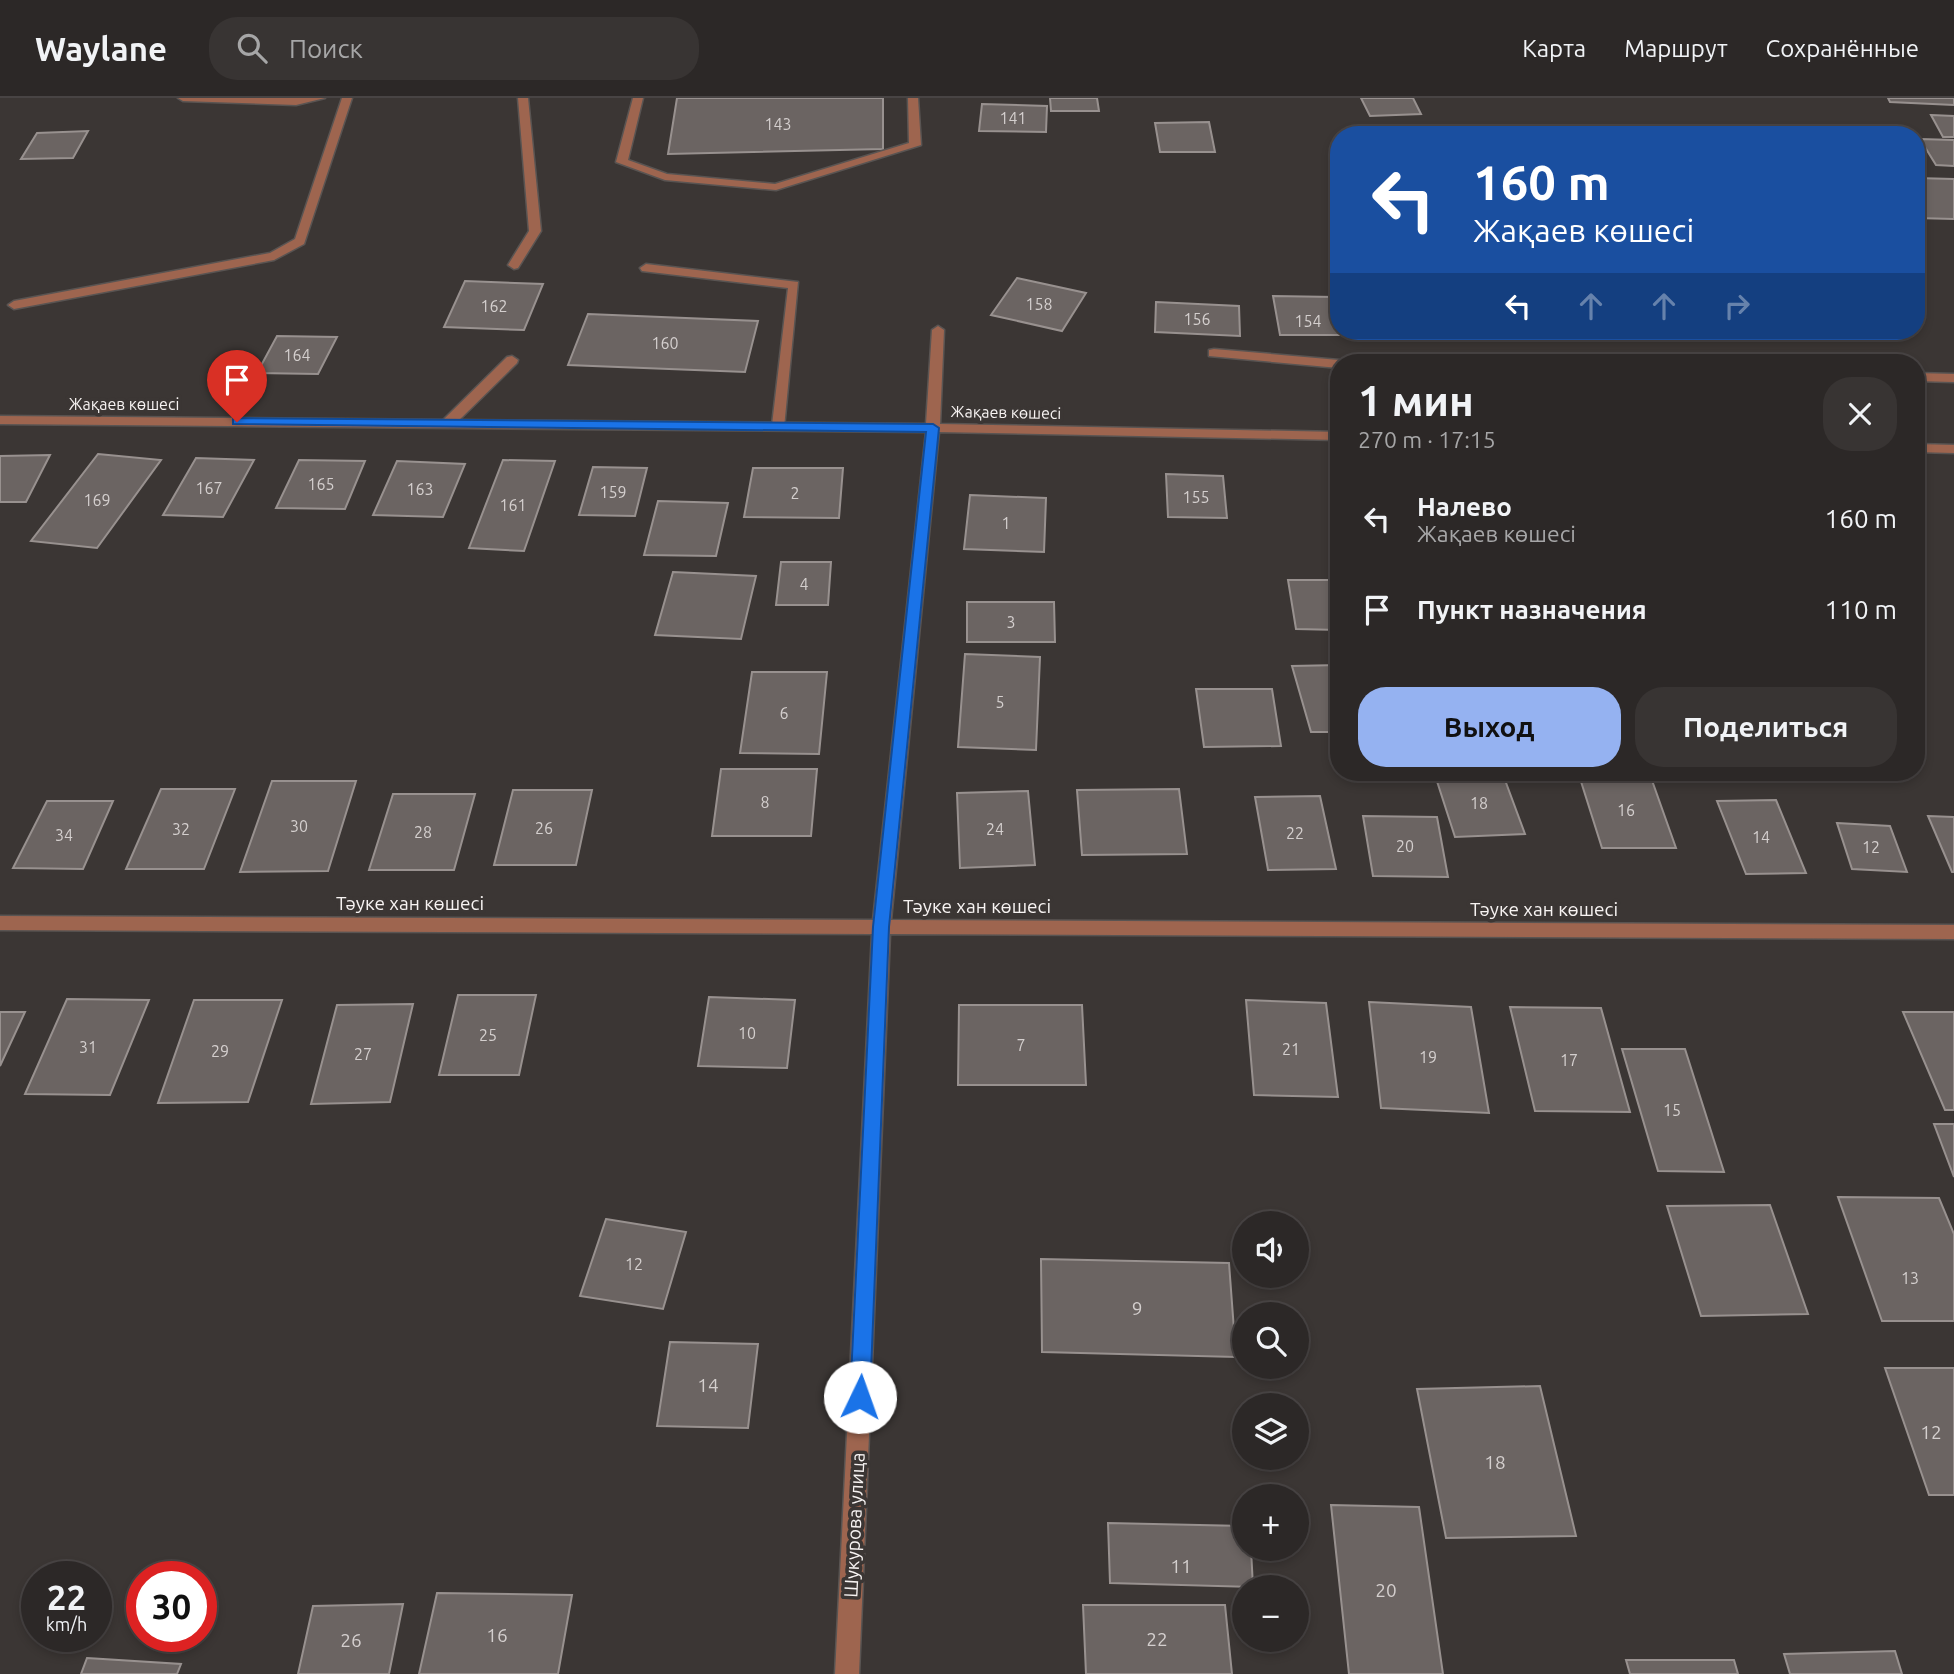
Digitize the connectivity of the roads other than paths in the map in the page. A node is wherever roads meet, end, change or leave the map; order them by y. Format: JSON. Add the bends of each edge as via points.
{"nodes":[{"id":1,"x":183,"y":98,"type":"edge"},
{"id":2,"x":320,"y":98,"type":"edge"},
{"id":3,"x":347,"y":98,"type":"edge"},
{"id":4,"x":523,"y":98,"type":"edge"},
{"id":5,"x":638,"y":98,"type":"edge"},
{"id":6,"x":913,"y":98,"type":"edge"},
{"id":7,"x":514,"y":265,"type":"dead end"},
{"id":8,"x":646,"y":268,"type":"dead end"},
{"id":9,"x":14,"y":305,"type":"dead end"},
{"id":10,"x":937,"y":330,"type":"dead end"},
{"id":11,"x":1214,"y":353,"type":"dead end"},
{"id":12,"x":512,"y":360,"type":"dead end"},
{"id":13,"x":1330,"y":363,"type":"edge"},
{"id":14,"x":1925,"y":377,"type":"edge"},
{"id":15,"x":1954,"y":378,"type":"edge"},
{"id":16,"x":0,"y":420,"type":"edge"},
{"id":17,"x":448,"y":423,"type":"junction"},
{"id":18,"x":779,"y":425,"type":"junction"},
{"id":19,"x":933,"y":428,"type":"junction"},
{"id":20,"x":1330,"y":436,"type":"edge"},
{"id":21,"x":1925,"y":448,"type":"edge"},
{"id":22,"x":1954,"y":449,"type":"edge"},
{"id":23,"x":0,"y":923,"type":"edge"},
{"id":24,"x":881,"y":927,"type":"junction"},
{"id":25,"x":1954,"y":932,"type":"edge"},
{"id":26,"x":847,"y":1674,"type":"edge"}],
"edges":[{"from":1,"to":2,"type":"street","via":[[296,102]]},
{"from":3,"to":9,"type":"street","via":[[300,241],[274,256]]},
{"from":4,"to":7,"type":"street","via":[[534,231]]},
{"from":5,"to":6,"type":"street","via":[[622,162],[665,177],[776,187],[915,145]]},
{"from":8,"to":18,"type":"street","via":[[794,285]]},
{"from":10,"to":19,"type":"street","name":"Шукурова улица"},
{"from":11,"to":13,"type":"street"},
{"from":12,"to":17,"type":"street"},
{"from":14,"to":15,"type":"street"},
{"from":16,"to":17,"type":"street","name":"Жақаев көшесі"},
{"from":17,"to":18,"type":"street","name":"Жақаев көшесі"},
{"from":18,"to":19,"type":"street","name":"Жақаев көшесі"},
{"from":19,"to":20,"type":"street","name":"Жақаев көшесі"},
{"from":19,"to":24,"type":"street","name":"Шукурова улица"},
{"from":21,"to":22,"type":"street"},
{"from":23,"to":24,"type":"street","name":"Тәуке хан көшесі"},
{"from":24,"to":25,"type":"street","name":"Тәуке хан көшесі"},
{"from":24,"to":26,"type":"street","name":"Шукурова улица"}]}
